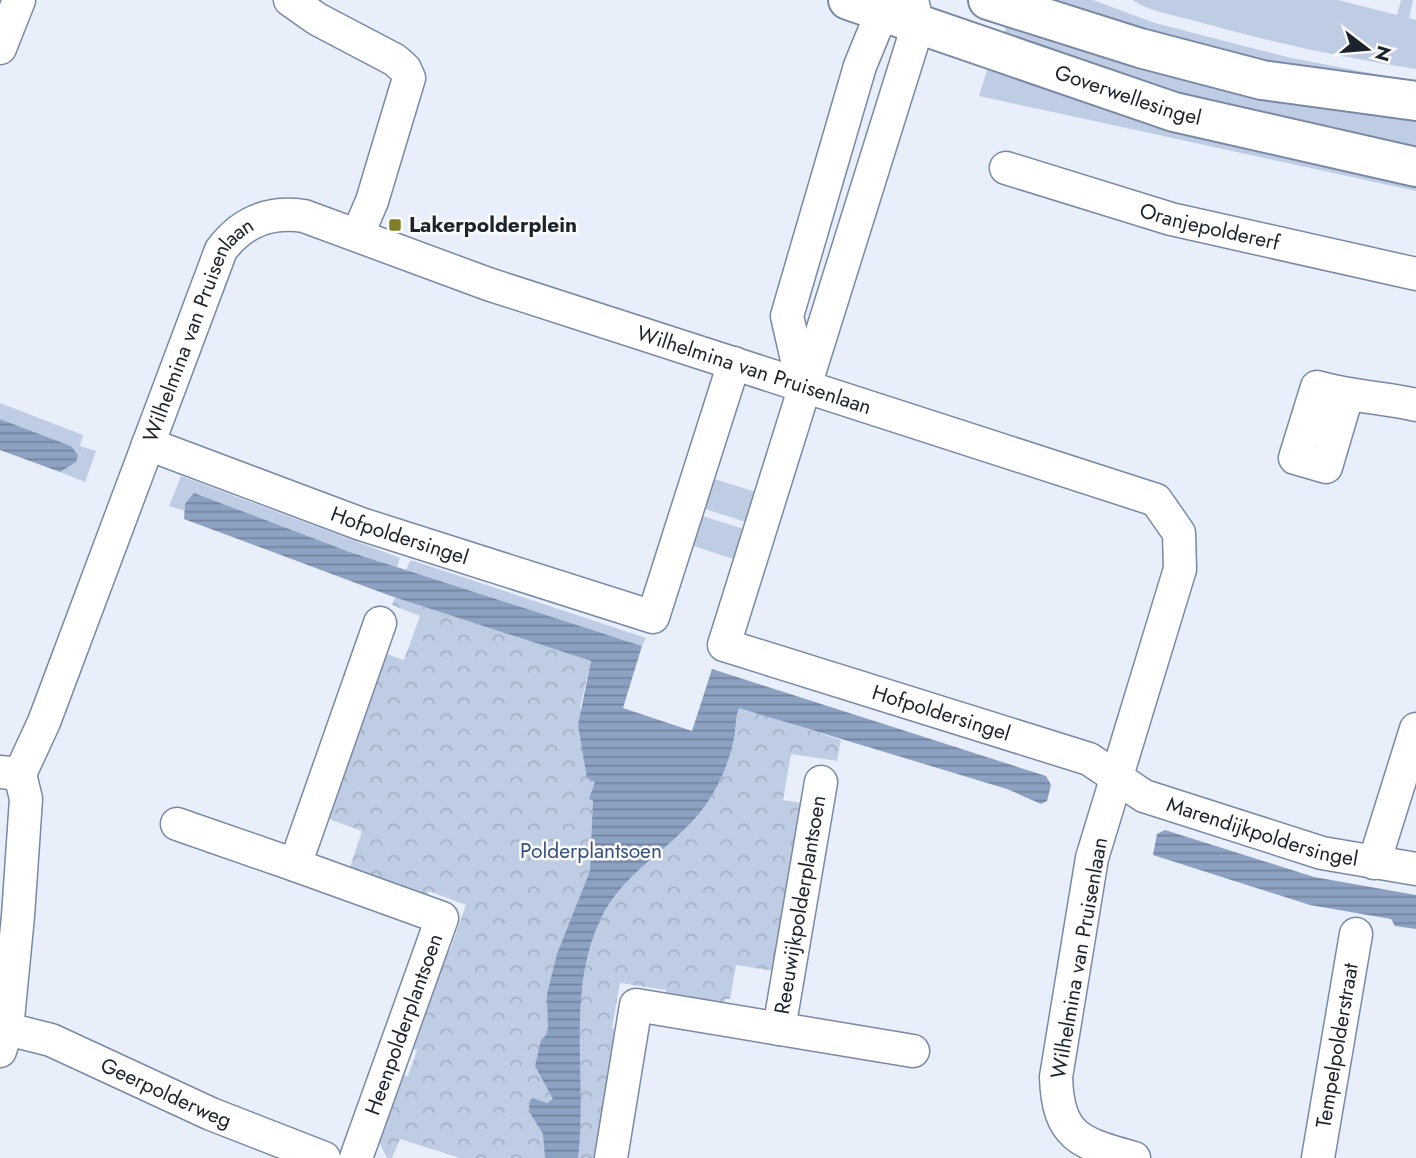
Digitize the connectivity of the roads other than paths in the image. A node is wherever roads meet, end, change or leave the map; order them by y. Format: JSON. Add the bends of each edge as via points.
{"nodes":[{"id":1,"x":19,"y":0,"type":"edge"},
{"id":2,"x":290,"y":0,"type":"edge"},
{"id":3,"x":988,"y":0,"type":"edge"},
{"id":4,"x":889,"y":7,"type":"edge"},
{"id":5,"x":0,"y":48,"type":"edge"},
{"id":6,"x":1416,"y":101,"type":"edge"},
{"id":7,"x":1416,"y":167,"type":"edge"},
{"id":8,"x":1006,"y":168,"type":"dead end"},
{"id":9,"x":358,"y":234,"type":"junction"},
{"id":10,"x":1416,"y":274,"type":"edge"},
{"id":11,"x":734,"y":363,"type":"junction"},
{"id":12,"x":803,"y":386,"type":"junction"},
{"id":13,"x":1348,"y":397,"type":"dead end"},
{"id":14,"x":1416,"y":405,"type":"edge"},
{"id":15,"x":148,"y":444,"type":"junction"},
{"id":16,"x":380,"y":623,"type":"dead end"},
{"id":17,"x":1416,"y":729,"type":"edge"},
{"id":18,"x":10,"y":773,"type":"edge"},
{"id":19,"x":1116,"y":776,"type":"junction"},
{"id":20,"x":821,"y":782,"type":"dead end"},
{"id":21,"x":177,"y":824,"type":"dead end"},
{"id":22,"x":1374,"y":863,"type":"junction"},
{"id":23,"x":295,"y":865,"type":"junction"},
{"id":24,"x":1416,"y":869,"type":"edge"},
{"id":25,"x":1356,"y":934,"type":"dead end"},
{"id":26,"x":779,"y":1029,"type":"junction"},
{"id":27,"x":4,"y":1040,"type":"edge"},
{"id":28,"x":913,"y":1051,"type":"dead end"},
{"id":29,"x":1071,"y":1147,"type":"edge"},
{"id":30,"x":324,"y":1158,"type":"edge"},
{"id":31,"x":356,"y":1158,"type":"edge"},
{"id":32,"x":611,"y":1158,"type":"edge"},
{"id":33,"x":1133,"y":1158,"type":"edge"},
{"id":34,"x":1318,"y":1158,"type":"edge"}],
"edges":[{"from":1,"to":5,"type":"street"},
{"from":2,"to":9,"type":"street","via":[[395,60],[409,78]]},
{"from":3,"to":6,"type":"main road","via":[[1262,80]]},
{"from":4,"to":7,"type":"main road","name":"Goverwellesingel","via":[[1174,112]]},
{"from":4,"to":12,"type":"street"},
{"from":4,"to":12,"type":"street","via":[[860,66],[787,316]]},
{"from":8,"to":10,"type":"street","name":"Oranjepoldererf","via":[[1171,219]]},
{"from":9,"to":11,"type":"street","name":"Wilhelmina van Pruisenlaan","via":[[488,284]]},
{"from":9,"to":15,"type":"street","name":"Wilhelmina van Pruisenlaan","via":[[288,214],[257,219],[231,236],[214,265]]},
{"from":11,"to":12,"type":"street","name":"Wilhelmina van Pruisenlaan"},
{"from":11,"to":15,"type":"street","name":"Hofpoldersingel","via":[[653,617],[373,528]]},
{"from":12,"to":19,"type":"street","name":"Wilhelmina van Pruisenlaan","via":[[1156,500],[1179,533],[1180,569]]},
{"from":12,"to":19,"type":"street","name":"Hofpoldersingel","via":[[724,645],[1089,759]]},
{"from":13,"to":14,"type":"street"},
{"from":15,"to":18,"type":"street","name":"Wilhelmina van Pruisenlaan","via":[[44,722]]},
{"from":16,"to":23,"type":"street"},
{"from":17,"to":22,"type":"street"},
{"from":18,"to":27,"type":"street","via":[[26,799]]},
{"from":19,"to":22,"type":"street","name":"Marendijkpoldersingel","via":[[1144,796],[1322,853]]},
{"from":19,"to":29,"type":"street","name":"Wilhelmina van Pruisenlaan","via":[[1092,858],[1056,1077],[1057,1105]]},
{"from":20,"to":26,"type":"street","name":"Reeuwijkpolderplantsoen"},
{"from":21,"to":23,"type":"street","name":"Heenpolderplantsoen"},
{"from":22,"to":24,"type":"street","name":"Marendijkpoldersingel"},
{"from":23,"to":31,"type":"street","name":"Heenpolderplantsoen","via":[[442,918]]},
{"from":25,"to":34,"type":"street","name":"Tempelpolderstraat"},
{"from":26,"to":28,"type":"street","name":"Reeuwijkpolderplantsoen"},
{"from":26,"to":32,"type":"street","name":"Reeuwijkpolderplantsoen","via":[[636,1005]]},
{"from":27,"to":30,"type":"street","name":"Geerpolderweg","via":[[51,1040],[211,1114]]},
{"from":29,"to":33,"type":"street","name":"Wilhelmina van Pruisenlaan","via":[[1095,1147]]}]}
